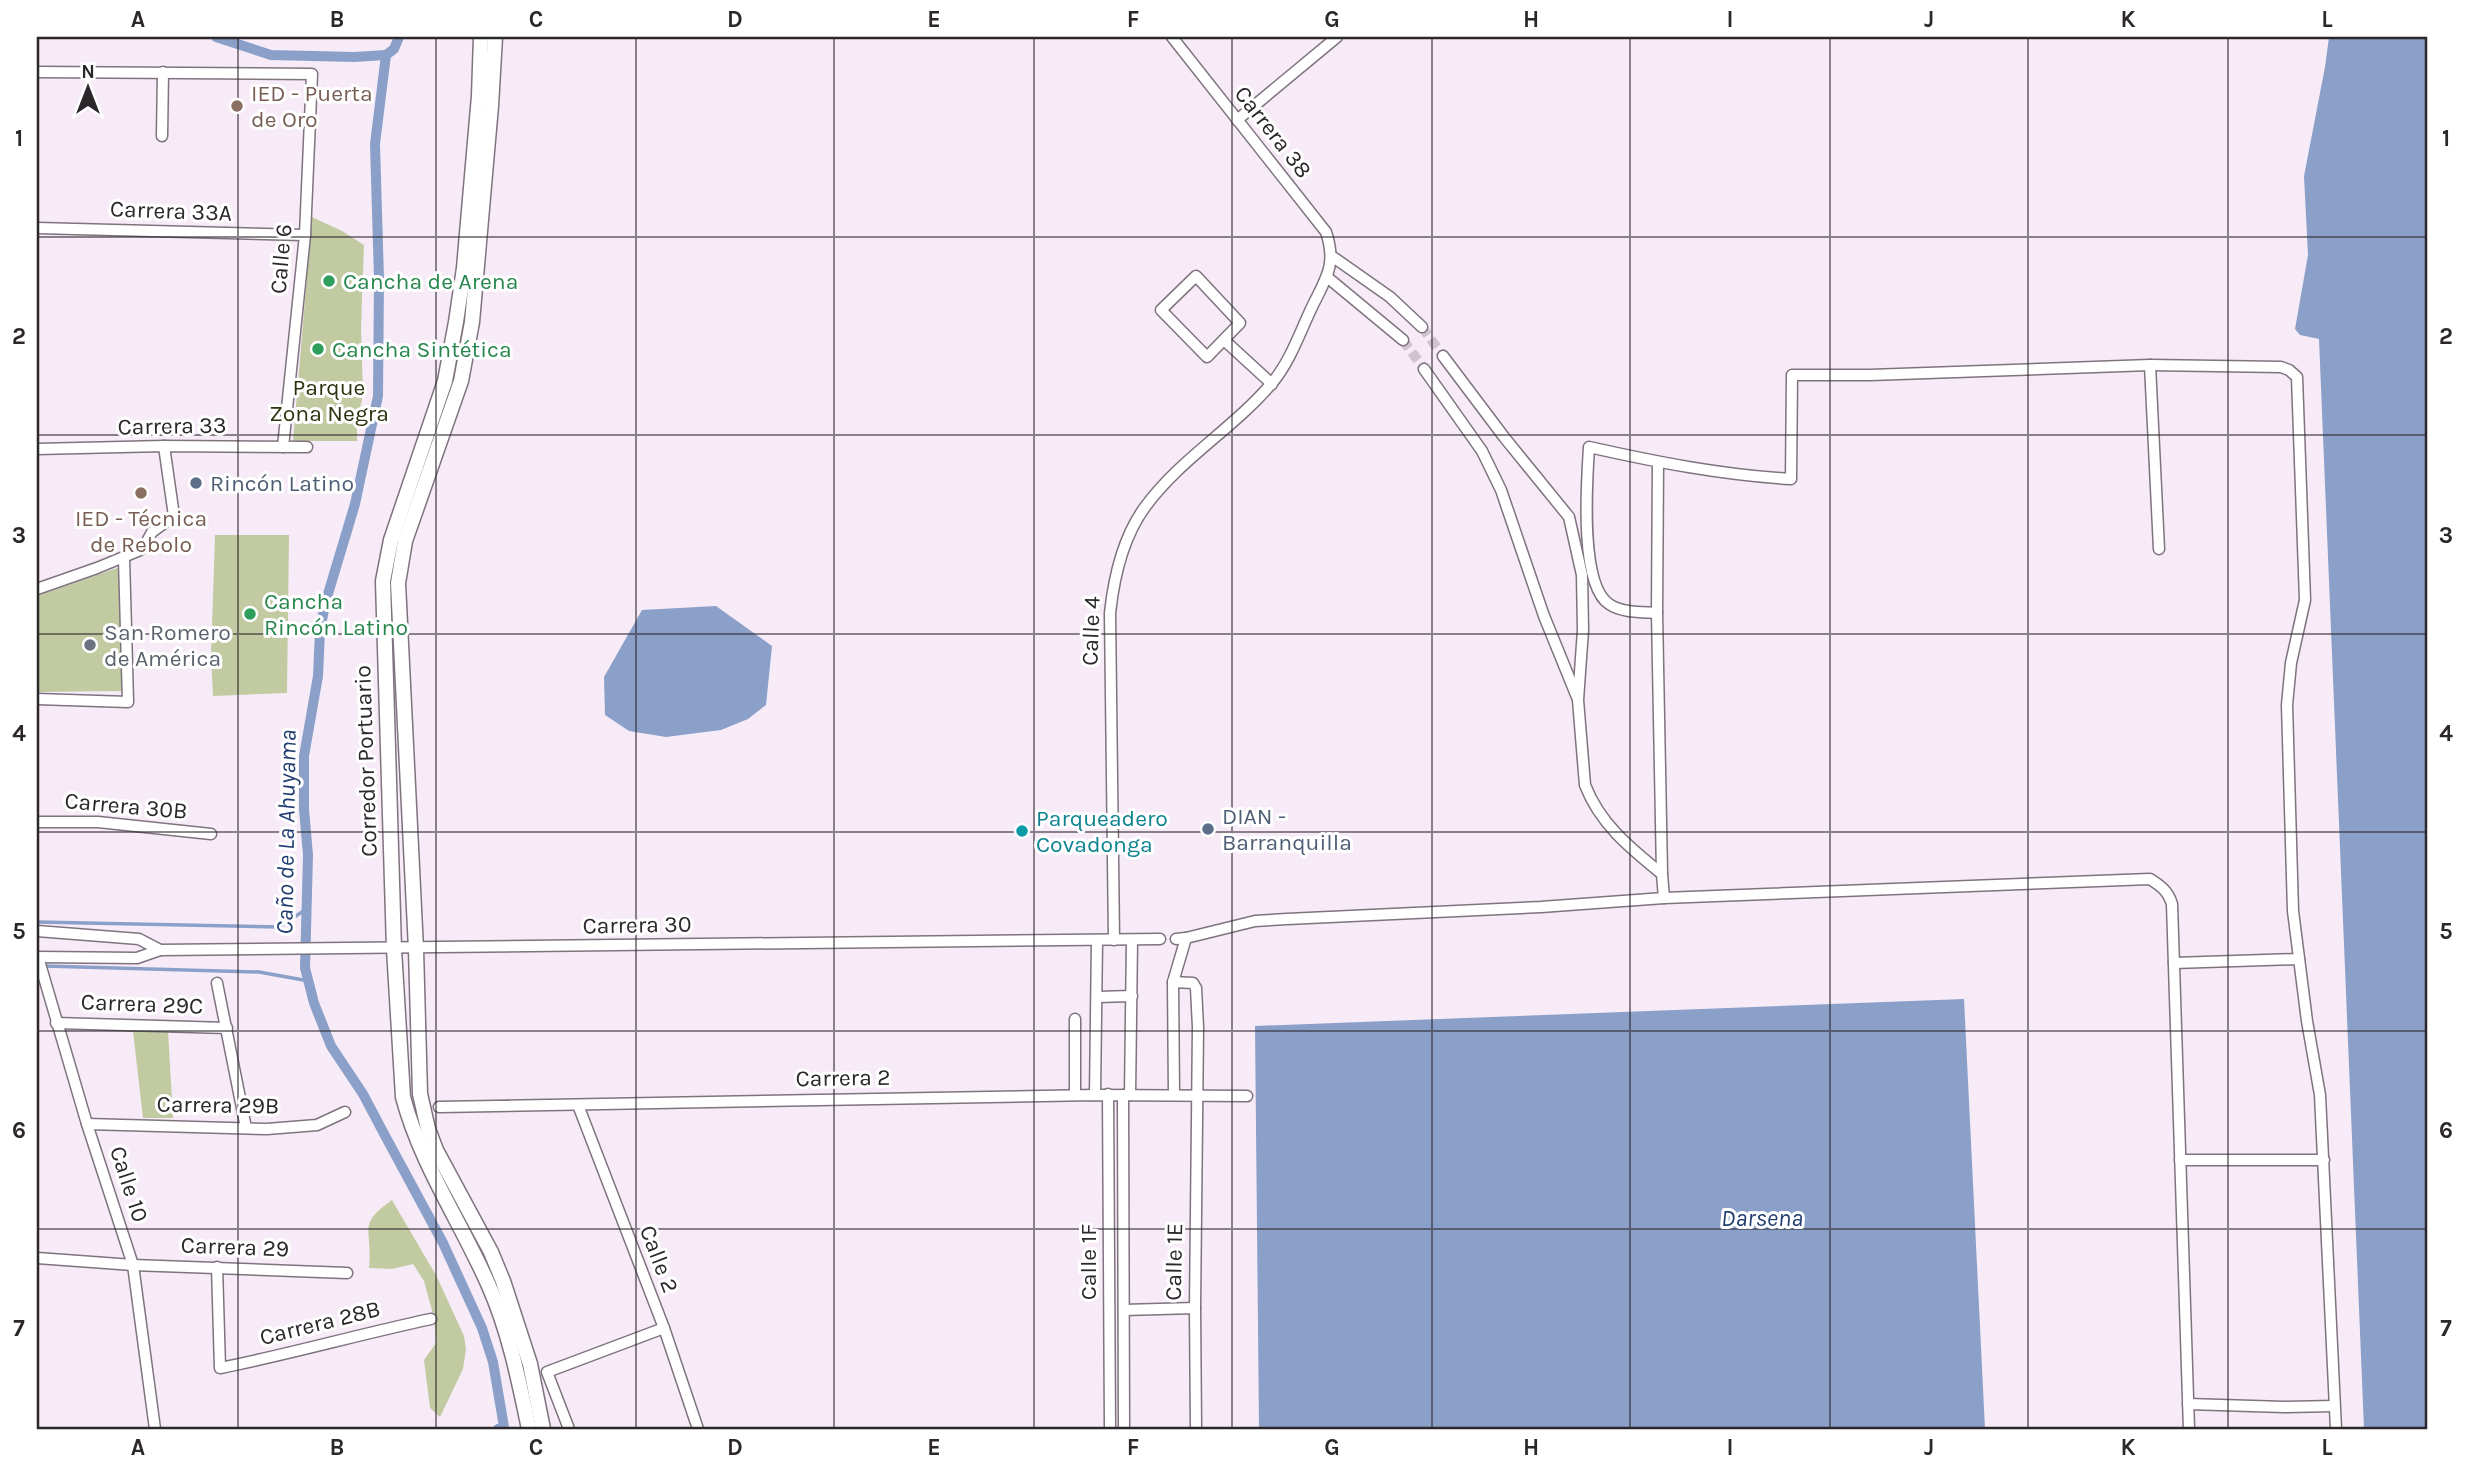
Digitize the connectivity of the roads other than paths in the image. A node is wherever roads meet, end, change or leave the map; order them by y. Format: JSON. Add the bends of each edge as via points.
{"nodes":[{"id":1,"x":481,"y":37,"type":"edge"},
{"id":2,"x":495,"y":37,"type":"edge"},
{"id":3,"x":1172,"y":37,"type":"edge"},
{"id":4,"x":1337,"y":37,"type":"edge"},
{"id":5,"x":37,"y":72,"type":"edge"},
{"id":6,"x":163,"y":72,"type":"junction"},
{"id":7,"x":1237,"y":120,"type":"junction"},
{"id":8,"x":162,"y":136,"type":"dead end"},
{"id":9,"x":37,"y":228,"type":"edge"},
{"id":10,"x":305,"y":235,"type":"junction"},
{"id":11,"x":1333,"y":257,"type":"junction"},
{"id":12,"x":1327,"y":276,"type":"junction"},
{"id":13,"x":1422,"y":327,"type":"tunnel mouth"},
{"id":14,"x":1224,"y":340,"type":"junction"},
{"id":15,"x":1403,"y":340,"type":"tunnel mouth"},
{"id":16,"x":1443,"y":356,"type":"tunnel mouth"},
{"id":17,"x":2150,"y":365,"type":"junction"},
{"id":18,"x":1424,"y":369,"type":"tunnel mouth"},
{"id":19,"x":1272,"y":384,"type":"junction"},
{"id":20,"x":164,"y":446,"type":"junction"},
{"id":21,"x":283,"y":447,"type":"junction"},
{"id":22,"x":307,"y":447,"type":"dead end"},
{"id":23,"x":37,"y":449,"type":"edge"},
{"id":24,"x":1658,"y":463,"type":"junction"},
{"id":25,"x":2159,"y":549,"type":"dead end"},
{"id":26,"x":124,"y":558,"type":"junction"},
{"id":27,"x":37,"y":589,"type":"edge"},
{"id":28,"x":1657,"y":613,"type":"junction"},
{"id":29,"x":37,"y":699,"type":"edge"},
{"id":30,"x":1578,"y":700,"type":"junction"},
{"id":31,"x":37,"y":822,"type":"edge"},
{"id":32,"x":211,"y":834,"type":"dead end"},
{"id":33,"x":1662,"y":874,"type":"junction"},
{"id":34,"x":1664,"y":898,"type":"junction"},
{"id":35,"x":37,"y":931,"type":"edge"},
{"id":36,"x":1160,"y":939,"type":"dead end"},
{"id":37,"x":1097,"y":940,"type":"junction"},
{"id":38,"x":1114,"y":940,"type":"junction"},
{"id":39,"x":1132,"y":940,"type":"junction"},
{"id":40,"x":416,"y":948,"type":"junction"},
{"id":41,"x":394,"y":949,"type":"junction"},
{"id":42,"x":160,"y":950,"type":"junction"},
{"id":43,"x":37,"y":957,"type":"edge"},
{"id":44,"x":2299,"y":959,"type":"junction"},
{"id":45,"x":2174,"y":963,"type":"junction"},
{"id":46,"x":1173,"y":982,"type":"junction"},
{"id":47,"x":217,"y":983,"type":"dead end"},
{"id":48,"x":1132,"y":996,"type":"junction"},
{"id":49,"x":1097,"y":997,"type":"junction"},
{"id":50,"x":1075,"y":1019,"type":"dead end"},
{"id":51,"x":56,"y":1023,"type":"junction"},
{"id":52,"x":227,"y":1028,"type":"junction"},
{"id":53,"x":1108,"y":1094,"type":"junction"},
{"id":54,"x":1075,"y":1095,"type":"junction"},
{"id":55,"x":1095,"y":1095,"type":"junction"},
{"id":56,"x":1126,"y":1095,"type":"junction"},
{"id":57,"x":1174,"y":1095,"type":"junction"},
{"id":58,"x":1198,"y":1095,"type":"junction"},
{"id":59,"x":1247,"y":1096,"type":"dead end"},
{"id":60,"x":578,"y":1105,"type":"junction"},
{"id":61,"x":439,"y":1107,"type":"dead end"},
{"id":62,"x":345,"y":1112,"type":"dead end"},
{"id":63,"x":87,"y":1124,"type":"junction"},
{"id":64,"x":246,"y":1128,"type":"junction"},
{"id":65,"x":2179,"y":1160,"type":"junction"},
{"id":66,"x":2325,"y":1160,"type":"junction"},
{"id":67,"x":37,"y":1258,"type":"edge"},
{"id":68,"x":133,"y":1265,"type":"junction"},
{"id":69,"x":217,"y":1267,"type":"junction"},
{"id":70,"x":347,"y":1273,"type":"dead end"},
{"id":71,"x":1195,"y":1308,"type":"junction"},
{"id":72,"x":1124,"y":1310,"type":"junction"},
{"id":73,"x":430,"y":1319,"type":"dead end"},
{"id":74,"x":664,"y":1328,"type":"junction"},
{"id":75,"x":1110,"y":1333,"type":"junction"},
{"id":76,"x":1124,"y":1333,"type":"junction"},
{"id":77,"x":525,"y":1372,"type":"junction"},
{"id":78,"x":2188,"y":1404,"type":"junction"},
{"id":79,"x":2334,"y":1406,"type":"junction"},
{"id":80,"x":155,"y":1429,"type":"edge"},
{"id":81,"x":529,"y":1429,"type":"edge"},
{"id":82,"x":544,"y":1429,"type":"edge"},
{"id":83,"x":569,"y":1429,"type":"edge"},
{"id":84,"x":698,"y":1429,"type":"edge"},
{"id":85,"x":1110,"y":1429,"type":"edge"},
{"id":86,"x":1124,"y":1429,"type":"edge"},
{"id":87,"x":1196,"y":1429,"type":"edge"},
{"id":88,"x":2189,"y":1429,"type":"edge"},
{"id":89,"x":2336,"y":1429,"type":"edge"}],
"edges":[{"from":1,"to":41,"type":"main road","name":"Corredor Portuario","via":[[480,96],[456,322],[445,381],[391,540],[383,581]]},
{"from":2,"to":40,"type":"main road","name":"Corredor Portuario","via":[[472,322],[461,380],[405,541],[398,583]]},
{"from":3,"to":7,"type":"street","name":"Carrera 38"},
{"from":4,"to":7,"type":"street"},
{"from":5,"to":6,"type":"street"},
{"from":6,"to":8,"type":"street"},
{"from":6,"to":10,"type":"street","name":"Calle 6","via":[[312,74]]},
{"from":7,"to":11,"type":"street","name":"Carrera 38","via":[[1326,232]]},
{"from":9,"to":10,"type":"street","name":"Carrera 33A"},
{"from":10,"to":21,"type":"street","name":"Calle 6"},
{"from":11,"to":12,"type":"street","name":"Calle 4"},
{"from":11,"to":13,"type":"street","via":[[1390,297]]},
{"from":12,"to":15,"type":"street"},
{"from":12,"to":19,"type":"street","name":"Calle 4"},
{"from":14,"to":14,"type":"street","via":[[1207,357],[1161,310],[1196,276],[1240,323]]},
{"from":14,"to":19,"type":"street"},
{"from":16,"to":30,"type":"street","via":[[1569,517],[1582,575]]},
{"from":17,"to":24,"type":"street","via":[[1792,375],[1791,479]]},
{"from":17,"to":25,"type":"street"},
{"from":17,"to":44,"type":"street","via":[[2281,367],[2297,377],[2305,600],[2287,705],[2293,911]]},
{"from":18,"to":30,"type":"street","via":[[1482,452],[1502,490]]},
{"from":19,"to":38,"type":"street","name":"Calle 4","via":[[1160,489],[1144,508],[1119,562],[1110,612]]},
{"from":20,"to":21,"type":"street","name":"Carrera 33"},
{"from":20,"to":23,"type":"street","name":"Carrera 33"},
{"from":20,"to":26,"type":"street","via":[[174,516],[152,532],[144,547]]},
{"from":21,"to":22,"type":"street","name":"Carrera 33"},
{"from":24,"to":28,"type":"street"},
{"from":24,"to":28,"type":"street","via":[[1589,447],[1586,504],[1590,556],[1601,596],[1619,609]]},
{"from":26,"to":27,"type":"street"},
{"from":26,"to":29,"type":"street","via":[[128,702]]},
{"from":28,"to":33,"type":"street"},
{"from":30,"to":33,"type":"street","via":[[1590,797],[1608,826]]},
{"from":31,"to":32,"type":"street","name":"Carrera 30B","via":[[98,822]]},
{"from":33,"to":34,"type":"street"},
{"from":34,"to":45,"type":"street","via":[[2150,879],[2169,894],[2172,904]]},
{"from":34,"to":46,"type":"street","via":[[1255,921],[1181,938]]},
{"from":35,"to":42,"type":"street","name":"Carrera 30","via":[[139,939]]},
{"from":36,"to":39,"type":"street","name":"Carrera 30"},
{"from":37,"to":38,"type":"street","name":"Carrera 30"},
{"from":37,"to":40,"type":"street","name":"Carrera 30"},
{"from":37,"to":49,"type":"street"},
{"from":38,"to":39,"type":"street","name":"Carrera 30"},
{"from":39,"to":48,"type":"street","name":"Calle 1F"},
{"from":40,"to":41,"type":"street","name":"Carrera 30"},
{"from":40,"to":77,"type":"main road","name":"Corredor Portuario","via":[[420,1094],[428,1129],[491,1252]]},
{"from":41,"to":42,"type":"street","name":"Carrera 30"},
{"from":41,"to":77,"type":"main road","name":"Corredor Portuario","via":[[403,1097],[408,1114],[423,1156],[491,1289]]},
{"from":42,"to":43,"type":"street","name":"Carrera 30","via":[[137,958]]},
{"from":43,"to":51,"type":"street","name":"Calle 10"},
{"from":44,"to":45,"type":"street"},
{"from":44,"to":66,"type":"street"},
{"from":45,"to":65,"type":"street"},
{"from":46,"to":57,"type":"street"},
{"from":46,"to":58,"type":"street","name":"Calle 1E","via":[[1193,983],[1196,988]]},
{"from":47,"to":52,"type":"street"},
{"from":48,"to":49,"type":"street"},
{"from":48,"to":56,"type":"street","name":"Calle 1F"},
{"from":49,"to":55,"type":"street"},
{"from":50,"to":54,"type":"street"},
{"from":51,"to":52,"type":"street","name":"Carrera 29C"},
{"from":51,"to":63,"type":"street","name":"Calle 10"},
{"from":52,"to":64,"type":"street"},
{"from":53,"to":55,"type":"street","name":"Carrera 2"},
{"from":53,"to":56,"type":"street","name":"Carrera 2"},
{"from":53,"to":75,"type":"street","name":"Calle 1F"},
{"from":54,"to":55,"type":"street","name":"Carrera 2"},
{"from":54,"to":60,"type":"street","name":"Carrera 2"},
{"from":56,"to":57,"type":"street","name":"Carrera 2"},
{"from":56,"to":72,"type":"street","name":"Calle 1F"},
{"from":57,"to":58,"type":"street","name":"Carrera 2"},
{"from":58,"to":59,"type":"street","name":"Carrera 2"},
{"from":58,"to":71,"type":"street","name":"Calle 1E"},
{"from":60,"to":61,"type":"street","name":"Carrera 2"},
{"from":60,"to":74,"type":"street","name":"Calle 2"},
{"from":62,"to":64,"type":"street","name":"Carrera 29B","via":[[317,1125]]},
{"from":63,"to":64,"type":"street","name":"Carrera 29B"},
{"from":63,"to":68,"type":"street","name":"Calle 10"},
{"from":65,"to":66,"type":"street"},
{"from":65,"to":78,"type":"street"},
{"from":66,"to":79,"type":"street"},
{"from":67,"to":68,"type":"street","name":"Carrera 29"},
{"from":68,"to":69,"type":"street","name":"Carrera 29"},
{"from":68,"to":80,"type":"street","name":"Calle 10"},
{"from":69,"to":70,"type":"street","name":"Carrera 29"},
{"from":69,"to":73,"type":"street","name":"Carrera 28B","via":[[220,1367]]},
{"from":71,"to":72,"type":"street"},
{"from":71,"to":87,"type":"street","name":"Calle 1E"},
{"from":72,"to":76,"type":"street","name":"Calle 1F"},
{"from":74,"to":83,"type":"street","via":[[547,1371]]},
{"from":74,"to":84,"type":"street","name":"Calle 2"},
{"from":75,"to":76,"type":"street"},
{"from":75,"to":85,"type":"street","name":"Calle 1F"},
{"from":76,"to":86,"type":"street","name":"Calle 1F"},
{"from":77,"to":81,"type":"main road","name":"Corredor Portuario"},
{"from":77,"to":82,"type":"main road","name":"Corredor Portuario"},
{"from":78,"to":79,"type":"street"},
{"from":78,"to":88,"type":"street"},
{"from":79,"to":89,"type":"street"}]}
